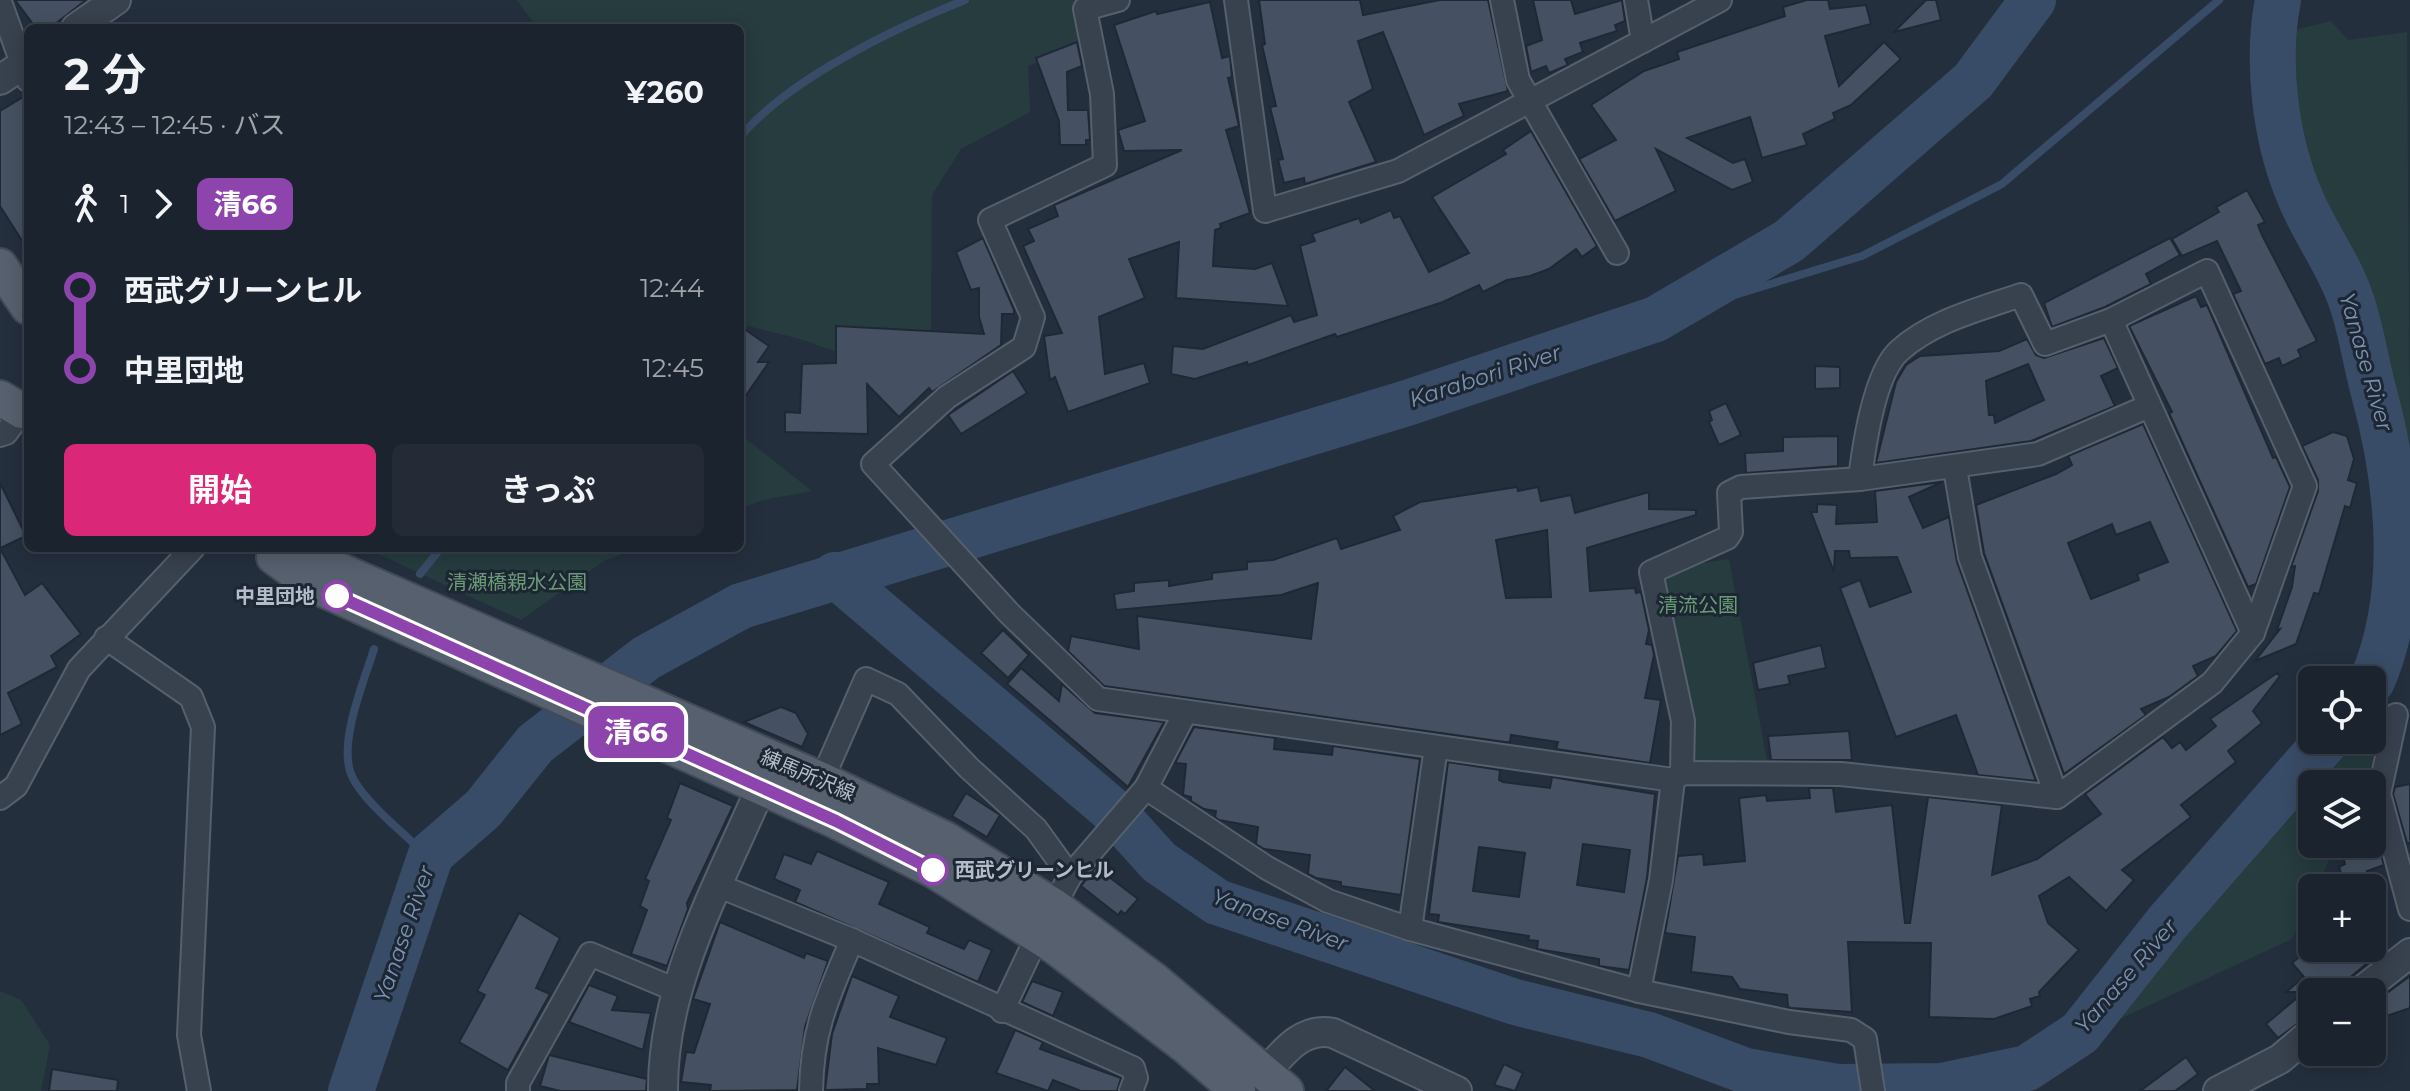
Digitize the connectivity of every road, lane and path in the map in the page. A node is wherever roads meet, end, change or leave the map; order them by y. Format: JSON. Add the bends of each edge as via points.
{"nodes":[{"id":1,"x":116,"y":0,"type":"edge"},
{"id":2,"x":1118,"y":0,"type":"edge"},
{"id":3,"x":1236,"y":0,"type":"edge"},
{"id":4,"x":1502,"y":0,"type":"edge"},
{"id":5,"x":1636,"y":0,"type":"edge"},
{"id":6,"x":1720,"y":0,"type":"edge"},
{"id":7,"x":0,"y":2,"type":"edge"},
{"id":8,"x":82,"y":24,"type":"edge"},
{"id":9,"x":1643,"y":41,"type":"junction"},
{"id":10,"x":20,"y":72,"type":"edge"},
{"id":11,"x":1531,"y":98,"type":"junction"},
{"id":12,"x":1617,"y":253,"type":"dead end"},
{"id":13,"x":0,"y":266,"type":"edge"},
{"id":14,"x":24,"y":301,"type":"edge"},
{"id":15,"x":2111,"y":320,"type":"junction"},
{"id":16,"x":2149,"y":406,"type":"junction"},
{"id":17,"x":1955,"y":468,"type":"junction"},
{"id":18,"x":1860,"y":479,"type":"junction"},
{"id":19,"x":189,"y":552,"type":"edge"},
{"id":20,"x":266,"y":552,"type":"edge"},
{"id":21,"x":290,"y":552,"type":"edge"},
{"id":22,"x":2253,"y":633,"type":"junction"},
{"id":23,"x":106,"y":638,"type":"junction"},
{"id":24,"x":1185,"y":713,"type":"junction"},
{"id":25,"x":2396,"y":715,"type":"dead end"},
{"id":26,"x":1436,"y":747,"type":"junction"},
{"id":27,"x":766,"y":774,"type":"junction"},
{"id":28,"x":1678,"y":776,"type":"junction"},
{"id":29,"x":816,"y":794,"type":"junction"},
{"id":30,"x":1141,"y":794,"type":"junction"},
{"id":31,"x":2057,"y":797,"type":"junction"},
{"id":32,"x":0,"y":798,"type":"edge"},
{"id":33,"x":1070,"y":876,"type":"junction"},
{"id":34,"x":719,"y":886,"type":"junction"},
{"id":35,"x":2410,"y":909,"type":"edge"},
{"id":36,"x":1046,"y":921,"type":"junction"},
{"id":37,"x":1410,"y":929,"type":"junction"},
{"id":38,"x":852,"y":940,"type":"junction"},
{"id":39,"x":2410,"y":953,"type":"edge"},
{"id":40,"x":2378,"y":978,"type":"edge"},
{"id":41,"x":676,"y":990,"type":"junction"},
{"id":42,"x":1639,"y":991,"type":"junction"},
{"id":43,"x":1002,"y":1011,"type":"junction"},
{"id":44,"x":2298,"y":1044,"type":"edge"},
{"id":45,"x":1260,"y":1087,"type":"edge"},
{"id":46,"x":199,"y":1091,"type":"edge"},
{"id":47,"x":518,"y":1091,"type":"edge"},
{"id":48,"x":663,"y":1091,"type":"edge"},
{"id":49,"x":811,"y":1091,"type":"edge"},
{"id":50,"x":1131,"y":1091,"type":"edge"},
{"id":51,"x":1457,"y":1091,"type":"edge"},
{"id":52,"x":1873,"y":1091,"type":"edge"},
{"id":53,"x":2218,"y":1091,"type":"edge"}],
"edges":[{"from":1,"to":8,"type":"street"},
{"from":2,"to":24,"type":"street","via":[[1085,9],[1102,94],[1105,165],[990,220],[1033,317],[1024,347],[947,397],[873,464],[1005,608],[1098,699]]},
{"from":3,"to":11,"type":"street","via":[[1265,211],[1398,171]]},
{"from":4,"to":11,"type":"street","via":[[1518,80]]},
{"from":5,"to":9,"type":"street"},
{"from":6,"to":9,"type":"street"},
{"from":7,"to":10,"type":"street"},
{"from":9,"to":11,"type":"street"},
{"from":11,"to":12,"type":"street"},
{"from":13,"to":14,"type":"main road"},
{"from":15,"to":16,"type":"street"},
{"from":15,"to":18,"type":"street","via":[[2045,344],[2021,295],[1961,315],[1917,338],[1888,365],[1877,393]]},
{"from":15,"to":22,"type":"street","via":[[2207,271],[2305,486]]},
{"from":16,"to":17,"type":"street","via":[[2038,454]]},
{"from":16,"to":22,"type":"street"},
{"from":17,"to":18,"type":"street"},
{"from":17,"to":31,"type":"street","via":[[1970,557]]},
{"from":18,"to":28,"type":"street","via":[[1741,487],[1729,493],[1727,538],[1651,572],[1683,721]]},
{"from":19,"to":23,"type":"street"},
{"from":20,"to":27,"type":"main road","name":"練馬所沢線","via":[[311,584],[489,667],[675,749]]},
{"from":21,"to":27,"type":"main road","name":"練馬所沢線","via":[[703,730]]},
{"from":22,"to":31,"type":"street","via":[[2212,683]]},
{"from":23,"to":32,"type":"street","via":[[79,669],[16,786]]},
{"from":23,"to":46,"type":"street","via":[[191,697],[203,727],[189,1035]]},
{"from":24,"to":26,"type":"street"},
{"from":24,"to":30,"type":"street"},
{"from":25,"to":35,"type":"street","via":[[2379,794]]},
{"from":26,"to":28,"type":"street"},
{"from":26,"to":37,"type":"street"},
{"from":27,"to":29,"type":"main road","name":"練馬所沢線"},
{"from":27,"to":34,"type":"street"},
{"from":28,"to":31,"type":"street","via":[[1841,774]]},
{"from":28,"to":42,"type":"street"},
{"from":29,"to":33,"type":"street","via":[[866,679],[898,694],[1036,829]]},
{"from":29,"to":36,"type":"main road","name":"練馬所沢線","via":[[945,839]]},
{"from":30,"to":33,"type":"street"},
{"from":30,"to":37,"type":"street","via":[[1328,901]]},
{"from":33,"to":36,"type":"street"},
{"from":34,"to":38,"type":"street"},
{"from":34,"to":41,"type":"street"},
{"from":36,"to":43,"type":"street"},
{"from":36,"to":45,"type":"main road","name":"練馬所沢線","via":[[1154,980]]},
{"from":37,"to":42,"type":"street"},
{"from":38,"to":43,"type":"street"},
{"from":38,"to":49,"type":"street","via":[[819,1021]]},
{"from":39,"to":40,"type":"street"},
{"from":41,"to":47,"type":"street","via":[[590,954]]},
{"from":41,"to":48,"type":"street","via":[[663,1051]]},
{"from":42,"to":52,"type":"street","via":[[1851,1030],[1865,1039]]},
{"from":43,"to":50,"type":"street","via":[[1133,1068]]},
{"from":44,"to":53,"type":"street"},
{"from":45,"to":51,"type":"street","via":[[1303,1034],[1318,1030]]}]}
